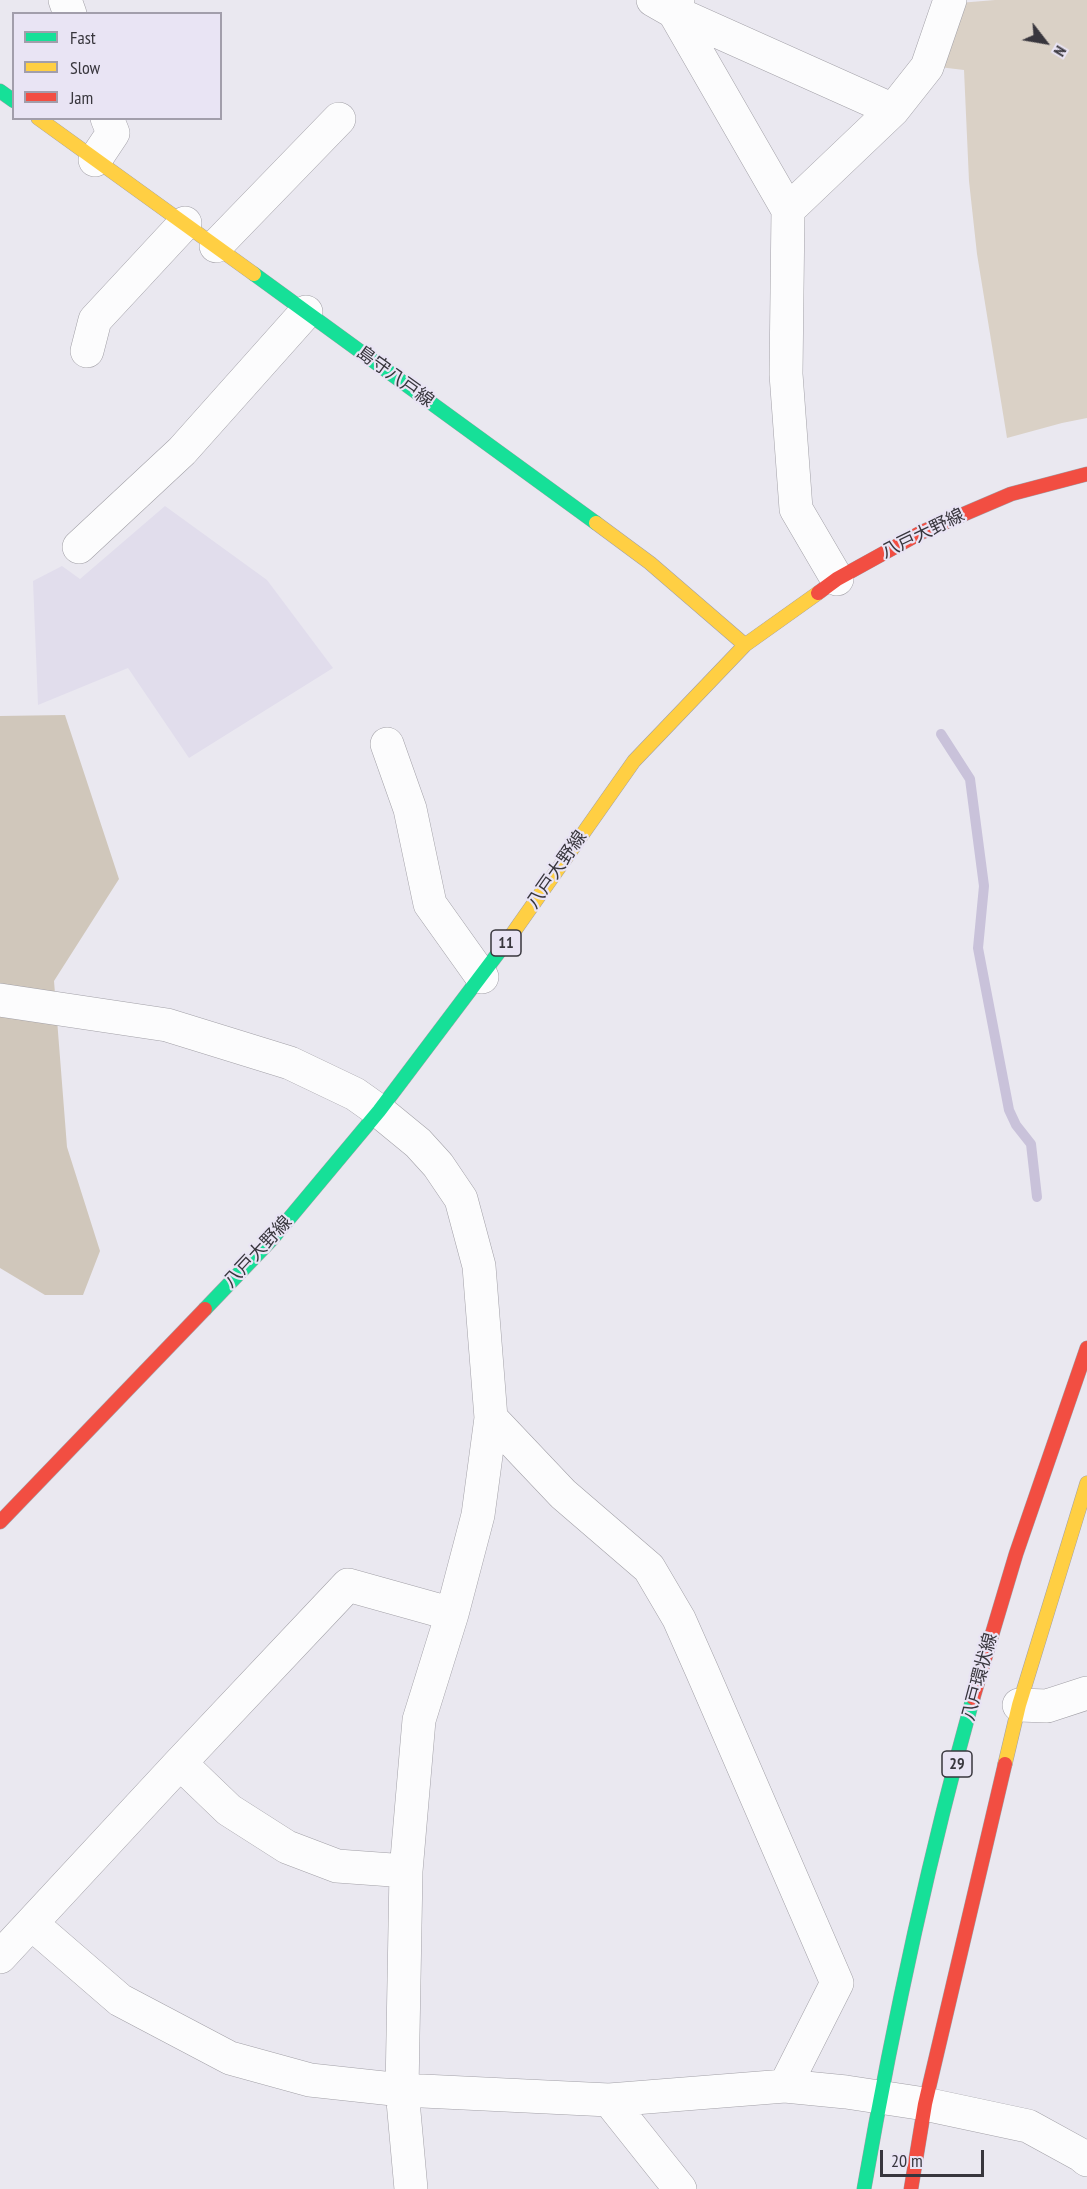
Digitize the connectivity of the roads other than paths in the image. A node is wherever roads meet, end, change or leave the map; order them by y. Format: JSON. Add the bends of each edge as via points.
{"nodes":[{"id":1,"x":950,"y":0,"type":"edge"},
{"id":2,"x":668,"y":4,"type":"edge"},
{"id":3,"x":893,"y":110,"type":"junction"},
{"id":4,"x":339,"y":119,"type":"dead end"},
{"id":5,"x":41,"y":120,"type":"edge"},
{"id":6,"x":108,"y":120,"type":"edge"},
{"id":7,"x":95,"y":160,"type":"junction"},
{"id":8,"x":788,"y":210,"type":"junction"},
{"id":9,"x":185,"y":223,"type":"junction"},
{"id":10,"x":216,"y":246,"type":"junction"},
{"id":11,"x":306,"y":312,"type":"junction"},
{"id":12,"x":87,"y":351,"type":"dead end"},
{"id":13,"x":1087,"y":474,"type":"edge"},
{"id":14,"x":79,"y":548,"type":"dead end"},
{"id":15,"x":837,"y":579,"type":"junction"},
{"id":16,"x":745,"y":645,"type":"junction"},
{"id":17,"x":387,"y":744,"type":"dead end"},
{"id":18,"x":482,"y":977,"type":"junction"},
{"id":19,"x":0,"y":1000,"type":"edge"},
{"id":20,"x":379,"y":1111,"type":"junction"},
{"id":21,"x":1087,"y":1348,"type":"edge"},
{"id":22,"x":491,"y":1418,"type":"junction"},
{"id":23,"x":1087,"y":1483,"type":"edge"},
{"id":24,"x":0,"y":1522,"type":"edge"},
{"id":25,"x":452,"y":1614,"type":"junction"},
{"id":26,"x":1087,"y":1693,"type":"edge"},
{"id":27,"x":1019,"y":1705,"type":"junction"},
{"id":28,"x":180,"y":1763,"type":"junction"},
{"id":29,"x":406,"y":1871,"type":"junction"},
{"id":30,"x":32,"y":1924,"type":"junction"},
{"id":31,"x":0,"y":1957,"type":"edge"},
{"id":32,"x":785,"y":2086,"type":"junction"},
{"id":33,"x":402,"y":2090,"type":"junction"},
{"id":34,"x":879,"y":2096,"type":"junction"},
{"id":35,"x":609,"y":2100,"type":"junction"},
{"id":36,"x":925,"y":2104,"type":"junction"},
{"id":37,"x":1087,"y":2160,"type":"edge"},
{"id":38,"x":411,"y":2189,"type":"edge"},
{"id":39,"x":680,"y":2189,"type":"edge"},
{"id":40,"x":864,"y":2189,"type":"edge"},
{"id":41,"x":911,"y":2189,"type":"edge"}],
"edges":[{"from":1,"to":3,"type":"street","via":[[927,67]]},
{"from":2,"to":3,"type":"street"},
{"from":2,"to":8,"type":"street"},
{"from":3,"to":8,"type":"street"},
{"from":4,"to":10,"type":"street"},
{"from":5,"to":7,"type":"main road","name":"島守八戸線"},
{"from":6,"to":7,"type":"street","via":[[112,133]]},
{"from":7,"to":9,"type":"main road","name":"島守八戸線"},
{"from":8,"to":15,"type":"street","via":[[786,374],[796,509]]},
{"from":9,"to":10,"type":"main road","name":"島守八戸線"},
{"from":9,"to":12,"type":"street","via":[[95,320]]},
{"from":10,"to":11,"type":"main road","name":"島守八戸線"},
{"from":11,"to":14,"type":"street","via":[[182,451]]},
{"from":11,"to":16,"type":"main road","name":"島守八戸線","via":[[650,563]]},
{"from":13,"to":15,"type":"main road","name":"八戸大野線","number":"11","via":[[1011,494],[922,532]]},
{"from":15,"to":16,"type":"main road","name":"八戸大野線","number":"11"},
{"from":16,"to":18,"type":"main road","name":"八戸大野線","number":"11","via":[[634,761]]},
{"from":17,"to":18,"type":"street","via":[[410,809],[430,904]]},
{"from":18,"to":20,"type":"main road","name":"八戸大野線","number":"11"},
{"from":19,"to":20,"type":"street","via":[[167,1025],[290,1063],[355,1094]]},
{"from":20,"to":22,"type":"street","via":[[418,1143],[461,1199],[479,1266]]},
{"from":20,"to":24,"type":"main road","name":"八戸大野線","number":"11","via":[[272,1239]]},
{"from":21,"to":34,"type":"main road","name":"八戸環状線","number":"29","via":[[995,1619],[923,1893]]},
{"from":22,"to":25,"type":"street","via":[[478,1515]]},
{"from":22,"to":32,"type":"street","via":[[563,1494],[649,1568],[679,1619],[702,1671],[837,1983]]},
{"from":23,"to":27,"type":"main road"},
{"from":25,"to":28,"type":"street","via":[[348,1585]]},
{"from":25,"to":29,"type":"street","via":[[419,1720]]},
{"from":26,"to":27,"type":"street","via":[[1047,1706]]},
{"from":27,"to":36,"type":"main road"},
{"from":28,"to":29,"type":"street","via":[[229,1810],[287,1847],[337,1866]]},
{"from":28,"to":30,"type":"street"},
{"from":29,"to":33,"type":"street"},
{"from":30,"to":31,"type":"street"},
{"from":30,"to":33,"type":"street","via":[[120,2000],[230,2058],[310,2080]]},
{"from":32,"to":34,"type":"street"},
{"from":32,"to":35,"type":"street"},
{"from":33,"to":35,"type":"street"},
{"from":33,"to":38,"type":"street"},
{"from":34,"to":36,"type":"street"},
{"from":34,"to":40,"type":"main road","name":"八戸環状線","number":"29"},
{"from":35,"to":39,"type":"street"},
{"from":36,"to":37,"type":"street","via":[[1028,2126]]},
{"from":36,"to":41,"type":"main road"}]}
